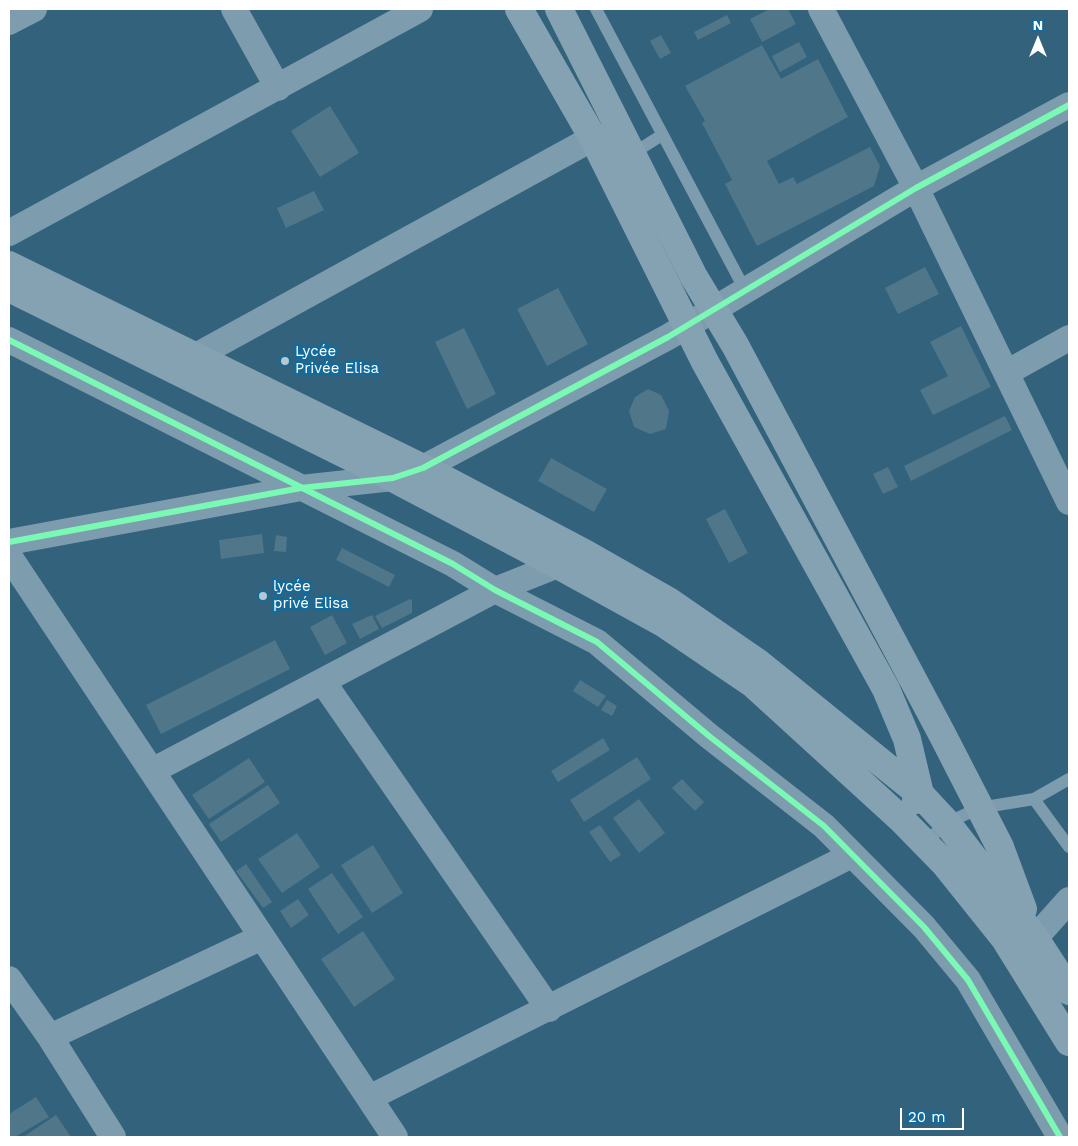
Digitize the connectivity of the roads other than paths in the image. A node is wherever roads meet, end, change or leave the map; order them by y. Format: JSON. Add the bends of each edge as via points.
{"nodes":[{"id":1,"x":34,"y":9,"type":"edge"},
{"id":2,"x":234,"y":9,"type":"edge"},
{"id":3,"x":420,"y":9,"type":"edge"},
{"id":4,"x":519,"y":9,"type":"edge"},
{"id":5,"x":558,"y":9,"type":"edge"},
{"id":6,"x":596,"y":9,"type":"edge"},
{"id":7,"x":825,"y":10,"type":"edge"},
{"id":8,"x":9,"y":22,"type":"edge"},
{"id":9,"x":278,"y":88,"type":"junction"},
{"id":10,"x":1069,"y":105,"type":"edge"},
{"id":11,"x":662,"y":135,"type":"junction"},
{"id":12,"x":593,"y":138,"type":"junction"},
{"id":13,"x":632,"y":154,"type":"junction"},
{"id":14,"x":916,"y":188,"type":"junction"},
{"id":15,"x":9,"y":233,"type":"edge"},
{"id":16,"x":9,"y":265,"type":"edge"},
{"id":17,"x":9,"y":288,"type":"edge"},
{"id":18,"x":744,"y":290,"type":"junction"},
{"id":19,"x":713,"y":308,"type":"junction"},
{"id":20,"x":686,"y":324,"type":"junction"},
{"id":21,"x":1069,"y":338,"type":"edge"},
{"id":22,"x":9,"y":340,"type":"edge"},
{"id":23,"x":196,"y":356,"type":"junction"},
{"id":24,"x":1006,"y":374,"type":"junction"},
{"id":25,"x":423,"y":468,"type":"junction"},
{"id":26,"x":393,"y":478,"type":"junction"},
{"id":27,"x":301,"y":488,"type":"junction"},
{"id":28,"x":1069,"y":502,"type":"edge"},
{"id":29,"x":9,"y":542,"type":"edge"},
{"id":30,"x":9,"y":556,"type":"edge"},
{"id":31,"x":558,"y":565,"type":"junction"},
{"id":32,"x":495,"y":590,"type":"junction"},
{"id":33,"x":323,"y":682,"type":"junction"},
{"id":34,"x":152,"y":771,"type":"junction"},
{"id":35,"x":1069,"y":779,"type":"edge"},
{"id":36,"x":920,"y":794,"type":"junction"},
{"id":37,"x":1034,"y":799,"type":"junction"},
{"id":38,"x":979,"y":808,"type":"junction"},
{"id":39,"x":902,"y":820,"type":"junction"},
{"id":40,"x":947,"y":823,"type":"junction"},
{"id":41,"x":925,"y":842,"type":"junction"},
{"id":42,"x":1069,"y":848,"type":"edge"},
{"id":43,"x":852,"y":855,"type":"junction"},
{"id":44,"x":1069,"y":900,"type":"edge"},
{"id":45,"x":262,"y":937,"type":"junction"},
{"id":46,"x":1035,"y":938,"type":"junction"},
{"id":47,"x":9,"y":979,"type":"edge"},
{"id":48,"x":1069,"y":991,"type":"edge"},
{"id":49,"x":549,"y":1009,"type":"junction"},
{"id":50,"x":50,"y":1037,"type":"junction"},
{"id":51,"x":1069,"y":1042,"type":"edge"},
{"id":52,"x":369,"y":1098,"type":"junction"},
{"id":53,"x":113,"y":1137,"type":"edge"},
{"id":54,"x":395,"y":1137,"type":"edge"},
{"id":55,"x":1060,"y":1137,"type":"edge"}],
"edges":[{"from":1,"to":8,"type":"street"},
{"from":2,"to":9,"type":"street"},
{"from":3,"to":9,"type":"street"},
{"from":4,"to":12,"type":"street"},
{"from":5,"to":13,"type":"street"},
{"from":6,"to":11,"type":"lane"},
{"from":7,"to":14,"type":"street"},
{"from":9,"to":15,"type":"street"},
{"from":10,"to":14,"type":"street"},
{"from":11,"to":13,"type":"lane"},
{"from":11,"to":18,"type":"lane"},
{"from":12,"to":20,"type":"street"},
{"from":12,"to":23,"type":"street"},
{"from":13,"to":19,"type":"street"},
{"from":14,"to":18,"type":"street"},
{"from":14,"to":24,"type":"street"},
{"from":16,"to":23,"type":"street"},
{"from":17,"to":26,"type":"street"},
{"from":18,"to":19,"type":"street"},
{"from":19,"to":20,"type":"street"},
{"from":19,"to":38,"type":"street"},
{"from":20,"to":25,"type":"street"},
{"from":20,"to":36,"type":"street","via":[[886,688],[906,739]]},
{"from":21,"to":24,"type":"street"},
{"from":22,"to":27,"type":"street"},
{"from":23,"to":25,"type":"street"},
{"from":24,"to":28,"type":"street"},
{"from":25,"to":26,"type":"street"},
{"from":25,"to":36,"type":"street","via":[[670,602],[757,662]]},
{"from":26,"to":27,"type":"street"},
{"from":26,"to":31,"type":"street"},
{"from":27,"to":29,"type":"street"},
{"from":27,"to":32,"type":"street","via":[[453,564]]},
{"from":30,"to":34,"type":"street"},
{"from":31,"to":32,"type":"street"},
{"from":31,"to":39,"type":"street","via":[[664,623],[753,684]]},
{"from":32,"to":33,"type":"street"},
{"from":32,"to":43,"type":"street","via":[[597,642],[824,826]]},
{"from":33,"to":34,"type":"street"},
{"from":33,"to":49,"type":"street"},
{"from":34,"to":45,"type":"street"},
{"from":35,"to":37,"type":"lane"},
{"from":36,"to":39,"type":"street"},
{"from":36,"to":40,"type":"street"},
{"from":37,"to":38,"type":"lane"},
{"from":37,"to":42,"type":"lane"},
{"from":38,"to":40,"type":"lane"},
{"from":38,"to":46,"type":"street","via":[[1000,847]]},
{"from":39,"to":41,"type":"street"},
{"from":40,"to":41,"type":"lane"},
{"from":40,"to":46,"type":"street"},
{"from":41,"to":51,"type":"street","via":[[1005,939]]},
{"from":43,"to":49,"type":"street"},
{"from":43,"to":55,"type":"street","via":[[924,927],[968,980]]},
{"from":44,"to":46,"type":"street"},
{"from":45,"to":50,"type":"street"},
{"from":45,"to":52,"type":"street"},
{"from":46,"to":48,"type":"street"},
{"from":47,"to":50,"type":"street"},
{"from":49,"to":52,"type":"street"},
{"from":50,"to":53,"type":"street"},
{"from":52,"to":54,"type":"street"}]}
